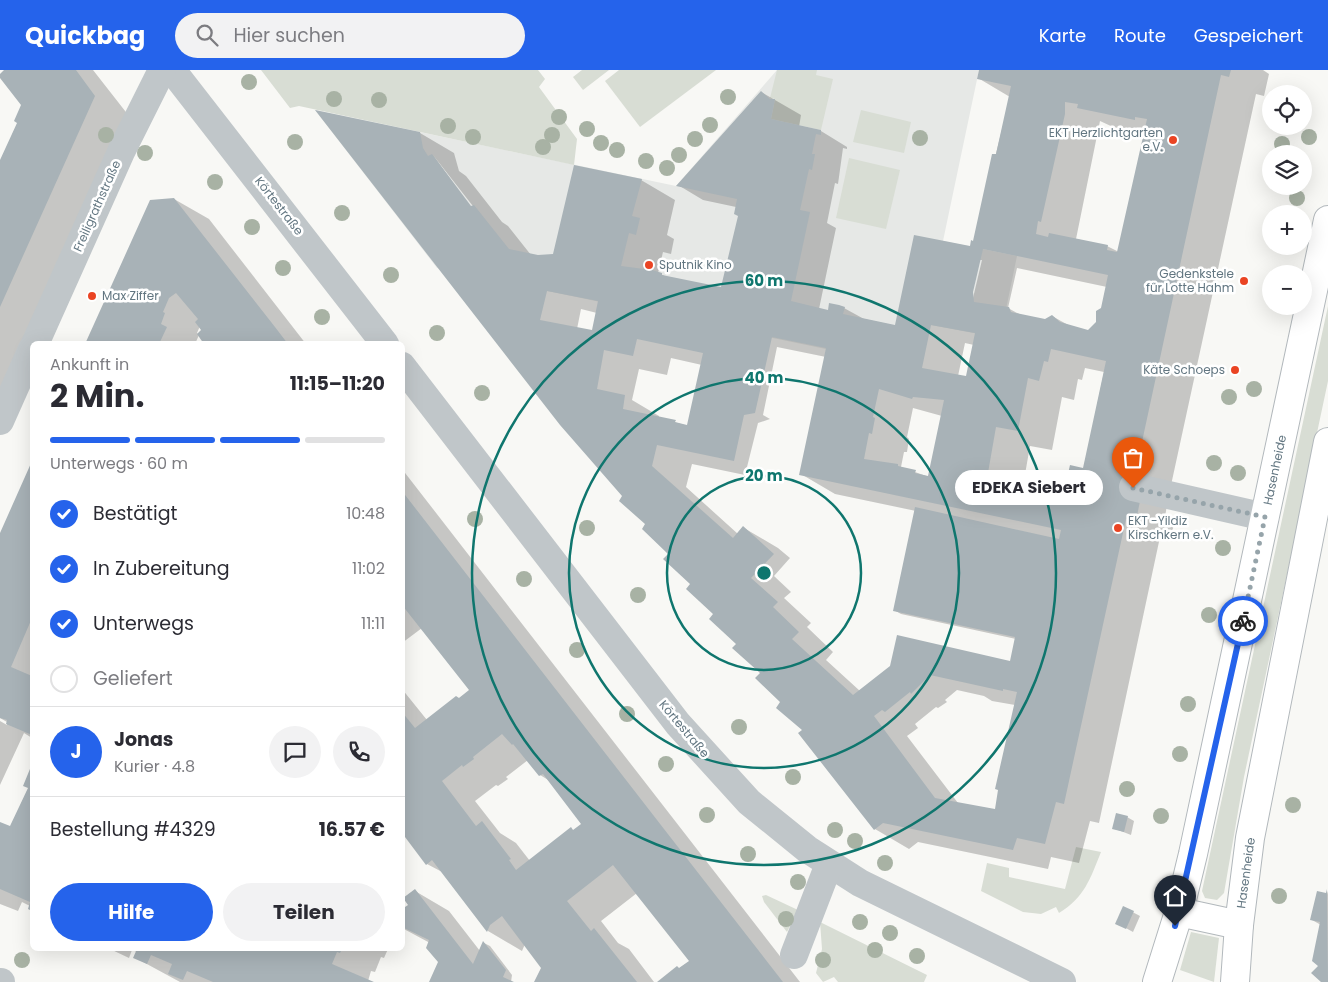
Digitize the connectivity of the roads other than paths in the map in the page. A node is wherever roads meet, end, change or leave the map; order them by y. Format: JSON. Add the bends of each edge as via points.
{"nodes":[{"id":1,"x":162,"y":70,"type":"edge"},
{"id":2,"x":172,"y":70,"type":"edge"},
{"id":3,"x":1328,"y":220,"type":"edge"},
{"id":4,"x":36,"y":341,"type":"edge"},
{"id":5,"x":383,"y":341,"type":"edge"},
{"id":6,"x":30,"y":354,"type":"edge"},
{"id":7,"x":405,"y":370,"type":"edge"},
{"id":8,"x":0,"y":421,"type":"edge"},
{"id":9,"x":1328,"y":442,"type":"edge"},
{"id":10,"x":1133,"y":488,"type":"dead end"},
{"id":11,"x":1265,"y":517,"type":"junction"},
{"id":12,"x":829,"y":864,"type":"junction"},
{"id":13,"x":1179,"y":912,"type":"junction"},
{"id":14,"x":1239,"y":925,"type":"junction"},
{"id":15,"x":794,"y":955,"type":"dead end"},
{"id":16,"x":1062,"y":982,"type":"edge"},
{"id":17,"x":1157,"y":982,"type":"edge"},
{"id":18,"x":1235,"y":982,"type":"edge"}],
"edges":[{"from":1,"to":4,"type":"street","name":"Freiligrathstraße","via":[[121,152]]},
{"from":2,"to":5,"type":"street","name":"Körtestraße"},
{"from":3,"to":11,"type":"main road","name":"Hasenheide"},
{"from":6,"to":8,"type":"street"},
{"from":7,"to":12,"type":"street","name":"Körtestraße","via":[[678,724],[749,802]]},
{"from":9,"to":14,"type":"main road","name":"Hasenheide","via":[[1250,838]]},
{"from":10,"to":11,"type":"street"},
{"from":11,"to":13,"type":"main road","name":"Hasenheide"},
{"from":12,"to":15,"type":"street"},
{"from":12,"to":16,"type":"street","name":"Körtestraße","via":[[932,919]]},
{"from":13,"to":14,"type":"main road"},
{"from":13,"to":17,"type":"main road","name":"Hasenheide"},
{"from":14,"to":18,"type":"main road","name":"Hasenheide"}]}
